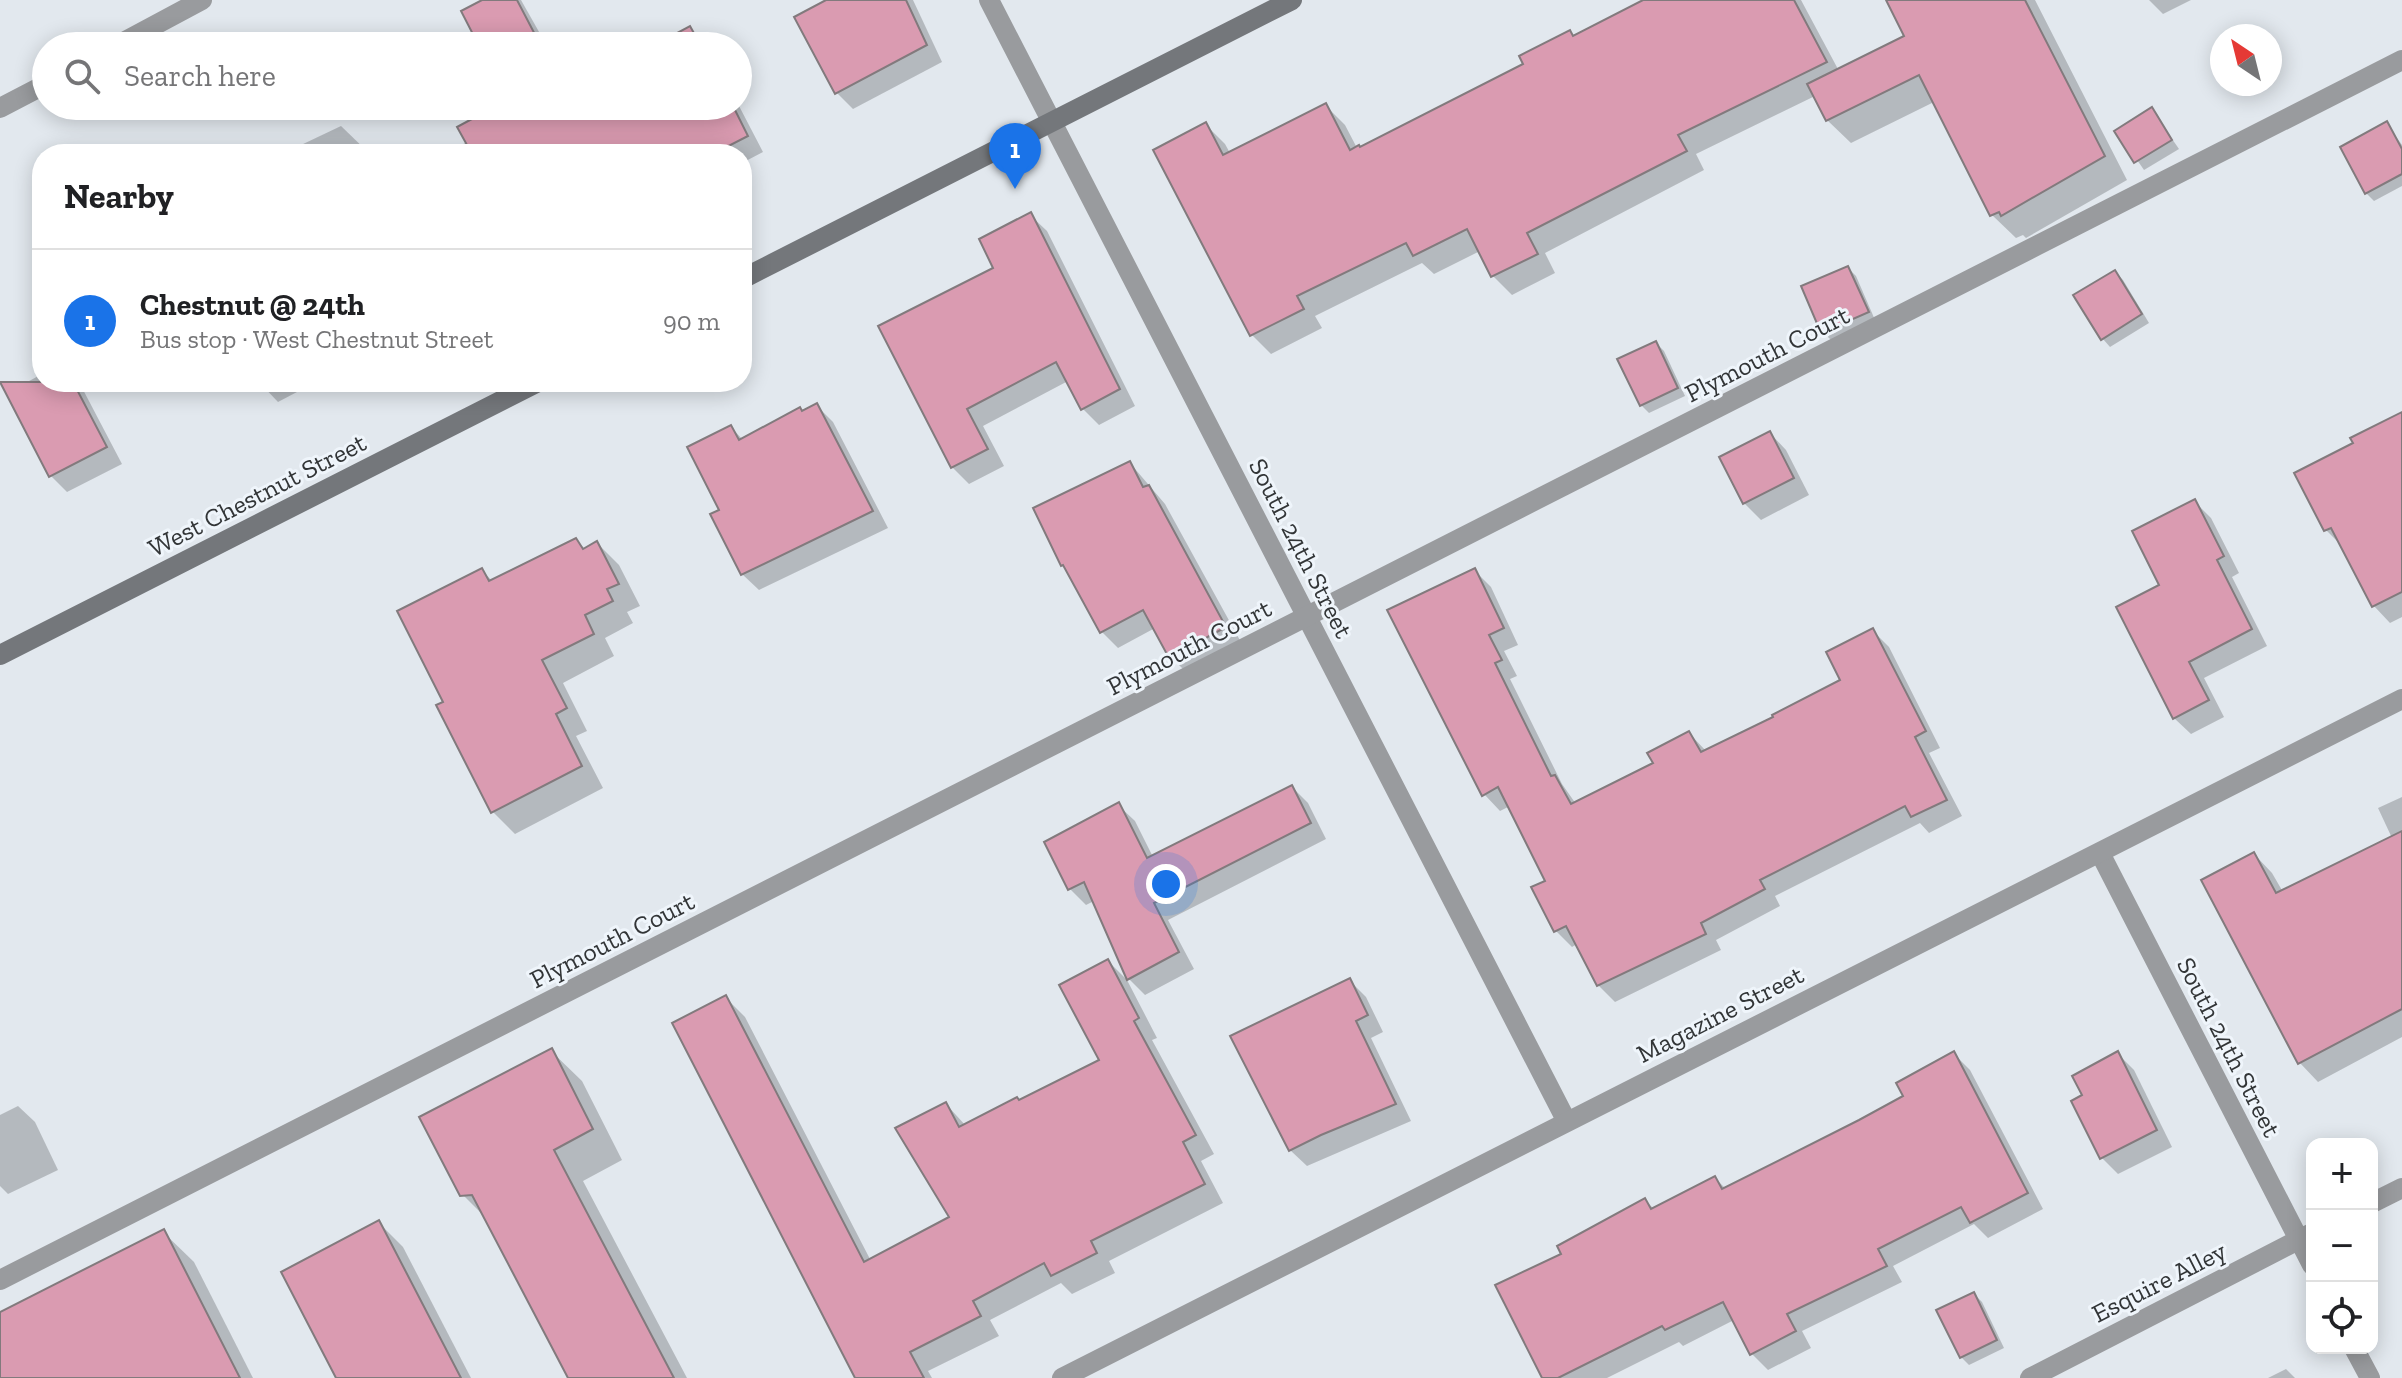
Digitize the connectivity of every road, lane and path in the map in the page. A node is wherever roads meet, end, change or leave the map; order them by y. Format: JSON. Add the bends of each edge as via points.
{"nodes":[{"id":1,"x":202,"y":0,"type":"edge"},
{"id":2,"x":989,"y":0,"type":"edge"},
{"id":3,"x":1292,"y":0,"type":"edge"},
{"id":4,"x":142,"y":32,"type":"edge"},
{"id":5,"x":2402,"y":60,"type":"edge"},
{"id":6,"x":32,"y":91,"type":"edge"},
{"id":7,"x":0,"y":108,"type":"edge"},
{"id":8,"x":1052,"y":121,"type":"junction"},
{"id":9,"x":752,"y":274,"type":"edge"},
{"id":10,"x":518,"y":392,"type":"edge"},
{"id":11,"x":1307,"y":616,"type":"junction"},
{"id":12,"x":0,"y":655,"type":"edge"},
{"id":13,"x":2402,"y":699,"type":"edge"},
{"id":14,"x":2100,"y":853,"type":"junction"},
{"id":15,"x":1566,"y":1120,"type":"junction"},
{"id":16,"x":2402,"y":1188,"type":"edge"},
{"id":17,"x":2378,"y":1200,"type":"edge"},
{"id":18,"x":2305,"y":1236,"type":"edge"},
{"id":19,"x":0,"y":1280,"type":"edge"},
{"id":20,"x":2357,"y":1354,"type":"edge"},
{"id":21,"x":1062,"y":1378,"type":"edge"},
{"id":22,"x":2030,"y":1378,"type":"edge"},
{"id":23,"x":2370,"y":1378,"type":"edge"}],
"edges":[{"from":1,"to":4,"type":"street"},
{"from":2,"to":8,"type":"street","name":"South 24th Street"},
{"from":3,"to":8,"type":"main road"},
{"from":5,"to":11,"type":"street","name":"Plymouth Court"},
{"from":6,"to":7,"type":"street"},
{"from":8,"to":9,"type":"main road"},
{"from":8,"to":11,"type":"street","name":"South 24th Street"},
{"from":10,"to":12,"type":"main road","name":"West Chestnut Street"},
{"from":11,"to":15,"type":"street","name":"South 24th Street"},
{"from":11,"to":19,"type":"street","name":"Plymouth Court"},
{"from":13,"to":14,"type":"street","name":"Magazine Street"},
{"from":14,"to":15,"type":"street","name":"Magazine Street"},
{"from":14,"to":18,"type":"street","name":"South 24th Street"},
{"from":15,"to":21,"type":"street","name":"Magazine Street"},
{"from":16,"to":17,"type":"street"},
{"from":18,"to":22,"type":"street","name":"Esquire Alley"},
{"from":20,"to":23,"type":"street"}]}
